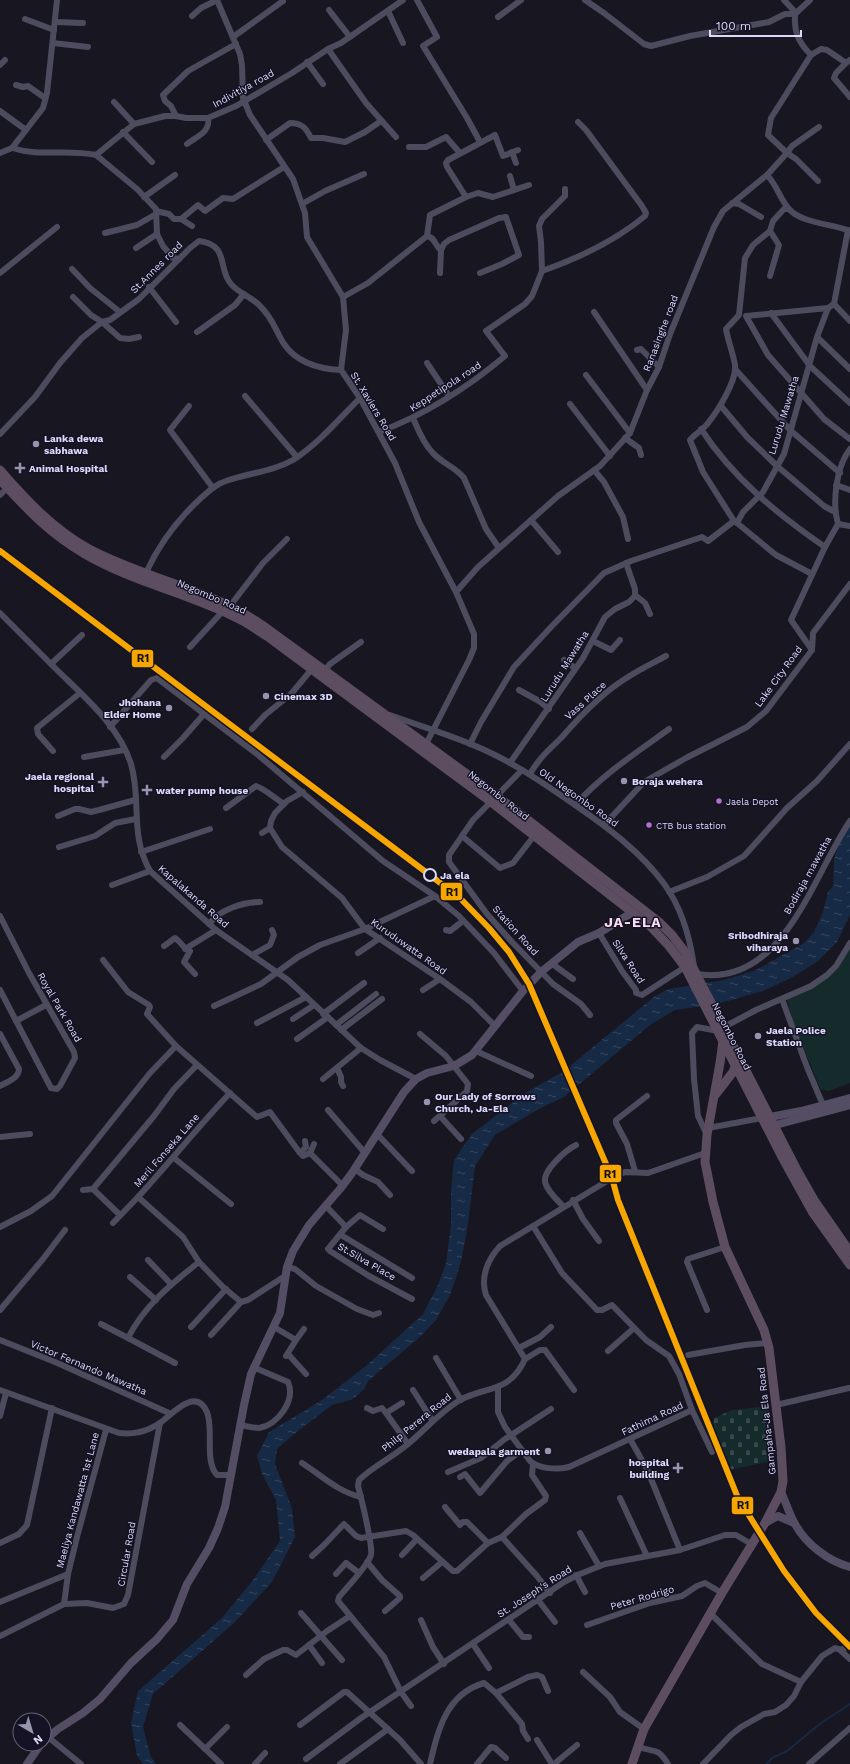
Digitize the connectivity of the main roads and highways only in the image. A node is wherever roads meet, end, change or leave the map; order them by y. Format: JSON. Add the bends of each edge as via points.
{"nodes":[{"id":1,"x":0,"y":470,"type":"edge"},
{"id":2,"x":0,"y":480,"type":"edge"},
{"id":3,"x":226,"y":609,"type":"junction"},
{"id":4,"x":424,"y":747,"type":"junction"},
{"id":5,"x":494,"y":799,"type":"junction"},
{"id":6,"x":633,"y":912,"type":"junction"},
{"id":7,"x":695,"y":976,"type":"junction"},
{"id":8,"x":720,"y":1026,"type":"junction"},
{"id":9,"x":723,"y":1040,"type":"junction"},
{"id":10,"x":737,"y":1052,"type":"junction"},
{"id":11,"x":736,"y":1066,"type":"junction"},
{"id":12,"x":722,"y":1085,"type":"junction"},
{"id":13,"x":746,"y":1088,"type":"junction"},
{"id":14,"x":714,"y":1097,"type":"junction"},
{"id":15,"x":850,"y":1098,"type":"edge"},
{"id":16,"x":850,"y":1105,"type":"edge"},
{"id":17,"x":768,"y":1122,"type":"junction"},
{"id":18,"x":850,"y":1252,"type":"edge"},
{"id":19,"x":850,"y":1265,"type":"edge"},
{"id":20,"x":781,"y":1492,"type":"junction"},
{"id":21,"x":775,"y":1504,"type":"junction"},
{"id":22,"x":789,"y":1511,"type":"junction"},
{"id":23,"x":782,"y":1517,"type":"junction"},
{"id":24,"x":794,"y":1523,"type":"junction"},
{"id":25,"x":765,"y":1524,"type":"junction"},
{"id":26,"x":850,"y":1567,"type":"edge"},
{"id":27,"x":52,"y":1734,"type":"edge"},
{"id":28,"x":35,"y":1752,"type":"edge"},
{"id":29,"x":27,"y":1764,"type":"edge"},
{"id":30,"x":632,"y":1764,"type":"edge"}],
"edges":[{"from":1,"to":3,"type":"highway","name":"Negombo Road","via":[[27,501],[75,540],[101,555]]},
{"from":2,"to":3,"type":"highway","name":"Negombo Road","via":[[30,513],[85,554],[143,580]]},
{"from":3,"to":4,"type":"highway","name":"Negombo Road"},
{"from":3,"to":4,"type":"highway","name":"Negombo Road","via":[[262,625],[381,712]]},
{"from":4,"to":5,"type":"highway","name":"Negombo Road"},
{"from":5,"to":6,"type":"highway","name":"Negombo Road","via":[[534,836]]},
{"from":5,"to":7,"type":"highway","name":"Negombo Road","via":[[659,922],[682,948]]},
{"from":6,"to":7,"type":"highway","name":"Negombo Road","via":[[662,938],[685,968]]},
{"from":6,"to":27,"type":"main road","via":[[599,933],[578,942],[551,963],[523,991],[476,1051],[454,1066],[435,1070],[416,1079],[404,1092],[343,1186],[309,1225],[298,1241],[286,1272],[281,1308],[274,1327],[253,1367],[218,1528],[187,1584],[173,1620],[100,1699]]},
{"from":7,"to":8,"type":"highway","name":"Negombo Road"},
{"from":8,"to":9,"type":"highway","name":"Negombo Road"},
{"from":8,"to":10,"type":"highway","name":"Negombo Road"},
{"from":9,"to":11,"type":"highway","name":"Negombo Road"},
{"from":9,"to":14,"type":"highway","name":"Gampaha-Ja Ela Road"},
{"from":10,"to":11,"type":"highway"},
{"from":10,"to":17,"type":"highway","name":"Negombo Road"},
{"from":11,"to":12,"type":"highway","name":"Gampaha-Ja Ela Road"},
{"from":11,"to":13,"type":"highway","name":"Negombo Road"},
{"from":12,"to":13,"type":"highway","via":[[733,1083]]},
{"from":12,"to":14,"type":"highway","name":"Gampaha-Ja Ela Road"},
{"from":13,"to":17,"type":"highway","name":"Negombo Road"},
{"from":14,"to":20,"type":"highway","name":"Gampaha-Ja Ela Road","via":[[705,1153],[707,1173],[725,1247],[768,1343],[782,1460]]},
{"from":15,"to":17,"type":"main road"},
{"from":16,"to":17,"type":"main road"},
{"from":17,"to":18,"type":"highway","name":"Negombo Road","via":[[814,1200]]},
{"from":17,"to":19,"type":"highway","name":"Negombo Road","via":[[813,1213]]},
{"from":20,"to":21,"type":"highway","name":"Gampaha-Ja Ela Road"},
{"from":20,"to":22,"type":"main road"},
{"from":21,"to":22,"type":"main road"},
{"from":21,"to":23,"type":"main road"},
{"from":21,"to":25,"type":"highway","name":"Gampaha-Ja Ela Road"},
{"from":22,"to":24,"type":"main road"},
{"from":23,"to":24,"type":"main road"},
{"from":23,"to":25,"type":"main road","via":[[774,1518]]},
{"from":24,"to":26,"type":"main road","via":[[821,1552],[833,1561]]},
{"from":25,"to":30,"type":"highway","name":"Gampaha-Ja Ela Road","via":[[710,1613],[644,1729]]},
{"from":28,"to":29,"type":"main road"}]}
